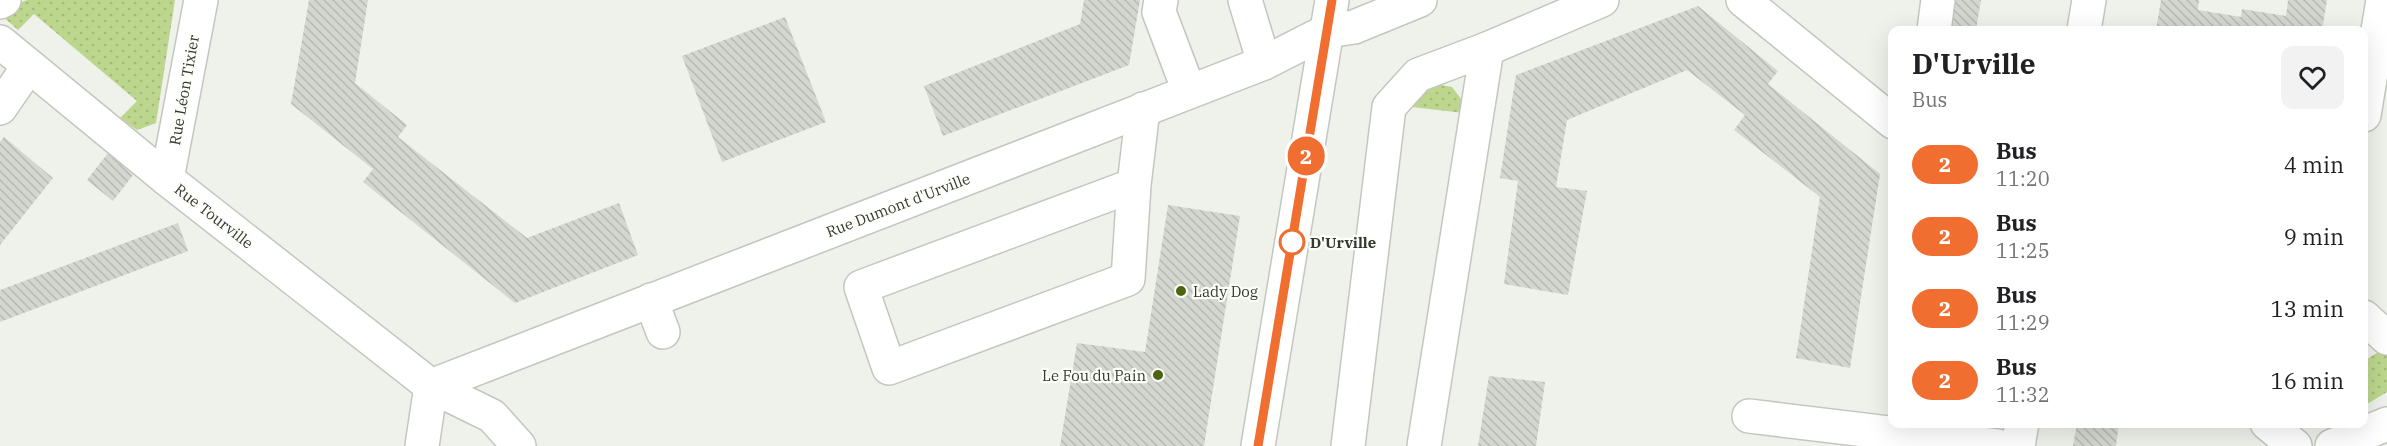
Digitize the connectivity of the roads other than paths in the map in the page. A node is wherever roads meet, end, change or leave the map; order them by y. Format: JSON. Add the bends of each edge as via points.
{"nodes":[{"id":1,"x":4,"y":0,"type":"edge"},
{"id":2,"x":201,"y":0,"type":"edge"},
{"id":3,"x":1161,"y":0,"type":"edge"},
{"id":4,"x":1245,"y":0,"type":"edge"},
{"id":5,"x":1420,"y":0,"type":"edge"},
{"id":6,"x":1602,"y":0,"type":"edge"},
{"id":7,"x":1743,"y":0,"type":"edge"},
{"id":8,"x":1938,"y":0,"type":"edge"},
{"id":9,"x":2089,"y":0,"type":"edge"},
{"id":10,"x":2382,"y":0,"type":"edge"},
{"id":11,"x":0,"y":2,"type":"edge"},
{"id":12,"x":1329,"y":16,"type":"edge"},
{"id":13,"x":1935,"y":26,"type":"edge"},
{"id":14,"x":2085,"y":26,"type":"edge"},
{"id":15,"x":0,"y":42,"type":"edge"},
{"id":16,"x":1487,"y":49,"type":"junction"},
{"id":17,"x":1264,"y":63,"type":"junction"},
{"id":18,"x":29,"y":66,"type":"junction"},
{"id":19,"x":2368,"y":89,"type":"edge"},
{"id":20,"x":1189,"y":91,"type":"junction"},
{"id":21,"x":0,"y":108,"type":"edge"},
{"id":22,"x":1143,"y":109,"type":"junction"},
{"id":23,"x":1888,"y":118,"type":"edge"},
{"id":24,"x":167,"y":179,"type":"junction"},
{"id":25,"x":1134,"y":185,"type":"junction"},
{"id":26,"x":651,"y":300,"type":"junction"},
{"id":27,"x":2368,"y":321,"type":"edge"},
{"id":28,"x":663,"y":332,"type":"dead end"},
{"id":29,"x":2387,"y":338,"type":"edge"},
{"id":30,"x":431,"y":386,"type":"junction"},
{"id":31,"x":1749,"y":416,"type":"dead end"},
{"id":32,"x":2387,"y":424,"type":"edge"},
{"id":33,"x":2021,"y":428,"type":"edge"},
{"id":34,"x":2273,"y":428,"type":"edge"},
{"id":35,"x":422,"y":446,"type":"edge"},
{"id":36,"x":519,"y":446,"type":"edge"},
{"id":37,"x":1258,"y":446,"type":"edge"},
{"id":38,"x":1348,"y":446,"type":"edge"},
{"id":39,"x":1424,"y":446,"type":"edge"},
{"id":40,"x":1997,"y":446,"type":"edge"},
{"id":41,"x":2018,"y":446,"type":"edge"},
{"id":42,"x":2295,"y":446,"type":"edge"},
{"id":43,"x":2332,"y":446,"type":"edge"}],
"edges":[{"from":1,"to":11,"type":"street"},
{"from":2,"to":24,"type":"street","name":"Rue Léon Tixier"},
{"from":3,"to":20,"type":"street","via":[[1159,12]]},
{"from":4,"to":17,"type":"street"},
{"from":5,"to":12,"type":"street","name":"Rue Dumont d'Urville","via":[[1354,27]]},
{"from":6,"to":16,"type":"street"},
{"from":7,"to":23,"type":"street"},
{"from":8,"to":13,"type":"street"},
{"from":9,"to":14,"type":"street"},
{"from":10,"to":19,"type":"street"},
{"from":12,"to":17,"type":"street","name":"Rue Dumont d'Urville"},
{"from":12,"to":37,"type":"street"},
{"from":15,"to":18,"type":"street","name":"Rue Tourville"},
{"from":16,"to":38,"type":"street","via":[[1418,75],[1389,106]]},
{"from":16,"to":39,"type":"street"},
{"from":17,"to":20,"type":"street","name":"Rue Dumont d'Urville"},
{"from":18,"to":21,"type":"street"},
{"from":18,"to":24,"type":"street","name":"Rue Tourville"},
{"from":20,"to":22,"type":"street","name":"Rue Dumont d'Urville"},
{"from":22,"to":25,"type":"street"},
{"from":22,"to":26,"type":"street","name":"Rue Dumont d'Urville"},
{"from":24,"to":30,"type":"street","name":"Rue Tourville"},
{"from":25,"to":25,"type":"street","via":[[1128,279],[890,368],[861,287]]},
{"from":26,"to":28,"type":"street"},
{"from":26,"to":30,"type":"street","name":"Rue Dumont d'Urville"},
{"from":27,"to":29,"type":"street"},
{"from":30,"to":35,"type":"street"},
{"from":30,"to":36,"type":"street","name":"Rue Tourville","via":[[492,416]]},
{"from":31,"to":40,"type":"street"},
{"from":32,"to":43,"type":"street"},
{"from":33,"to":41,"type":"street"},
{"from":34,"to":42,"type":"street"}]}
